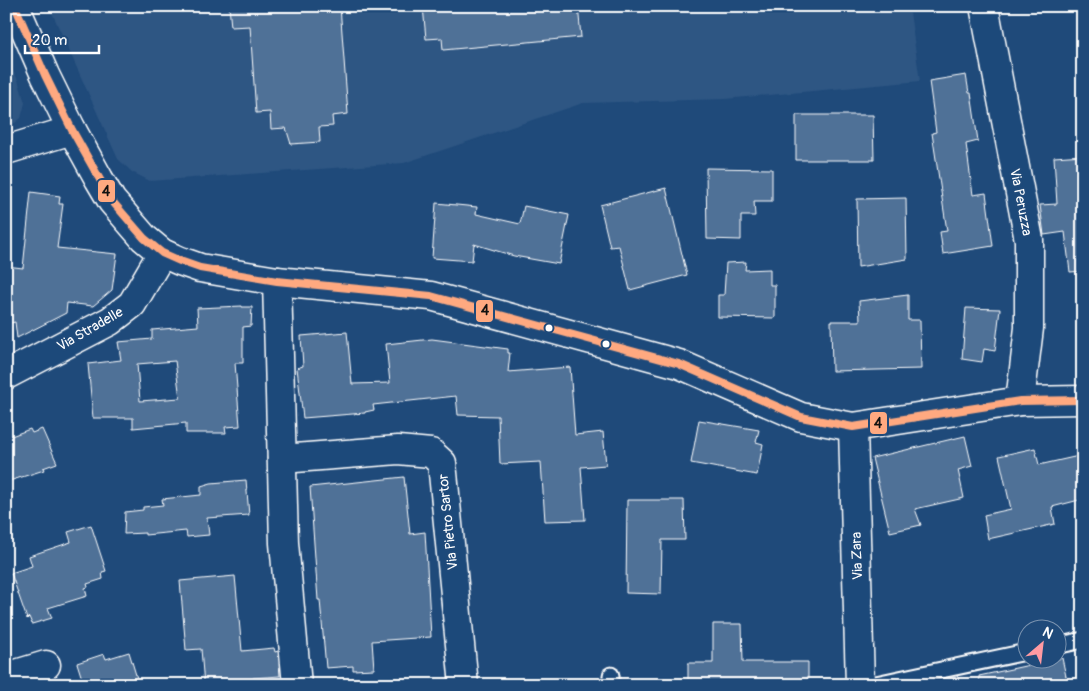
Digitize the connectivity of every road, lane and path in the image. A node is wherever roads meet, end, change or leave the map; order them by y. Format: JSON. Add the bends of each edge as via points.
{"nodes":[{"id":1,"x":14,"y":6,"type":"edge"},
{"id":2,"x":984,"y":6,"type":"edge"},
{"id":3,"x":72,"y":130,"type":"junction"},
{"id":4,"x":6,"y":150,"type":"edge"},
{"id":5,"x":162,"y":253,"type":"junction"},
{"id":6,"x":277,"y":281,"type":"junction"},
{"id":7,"x":6,"y":375,"type":"edge"},
{"id":8,"x":1083,"y":400,"type":"edge"},
{"id":9,"x":1020,"y":401,"type":"junction"},
{"id":10,"x":853,"y":427,"type":"junction"},
{"id":11,"x":282,"y":459,"type":"junction"},
{"id":12,"x":1083,"y":640,"type":"edge"},
{"id":13,"x":1066,"y":644,"type":"edge"},
{"id":14,"x":1016,"y":654,"type":"edge"},
{"id":15,"x":46,"y":665,"type":"dead end"},
{"id":16,"x":6,"y":677,"type":"edge"},
{"id":17,"x":297,"y":685,"type":"edge"},
{"id":18,"x":464,"y":685,"type":"edge"},
{"id":19,"x":860,"y":685,"type":"edge"},
{"id":20,"x":870,"y":685,"type":"edge"}],
"edges":[{"from":1,"to":3,"type":"street"},
{"from":2,"to":9,"type":"street","name":"Via Peruzza","via":[[1029,240],[1029,328]]},
{"from":3,"to":4,"type":"street"},
{"from":3,"to":5,"type":"street","via":[[112,201],[144,238]]},
{"from":5,"to":6,"type":"street","via":[[200,268]]},
{"from":5,"to":7,"type":"street","name":"Via Stradelle","via":[[132,304],[110,321]]},
{"from":6,"to":10,"type":"street","via":[[431,296],[679,364],[801,416]]},
{"from":6,"to":11,"type":"street"},
{"from":8,"to":9,"type":"street"},
{"from":9,"to":10,"type":"street"},
{"from":10,"to":19,"type":"street","name":"Via Zara"},
{"from":11,"to":17,"type":"street","via":[[284,543]]},
{"from":11,"to":18,"type":"street","name":"Via Pietro Sartor","via":[[398,450],[431,453],[442,463]]},
{"from":12,"to":13,"type":"lane"},
{"from":14,"to":20,"type":"lane"},
{"from":15,"to":16,"type":"street"}]}
